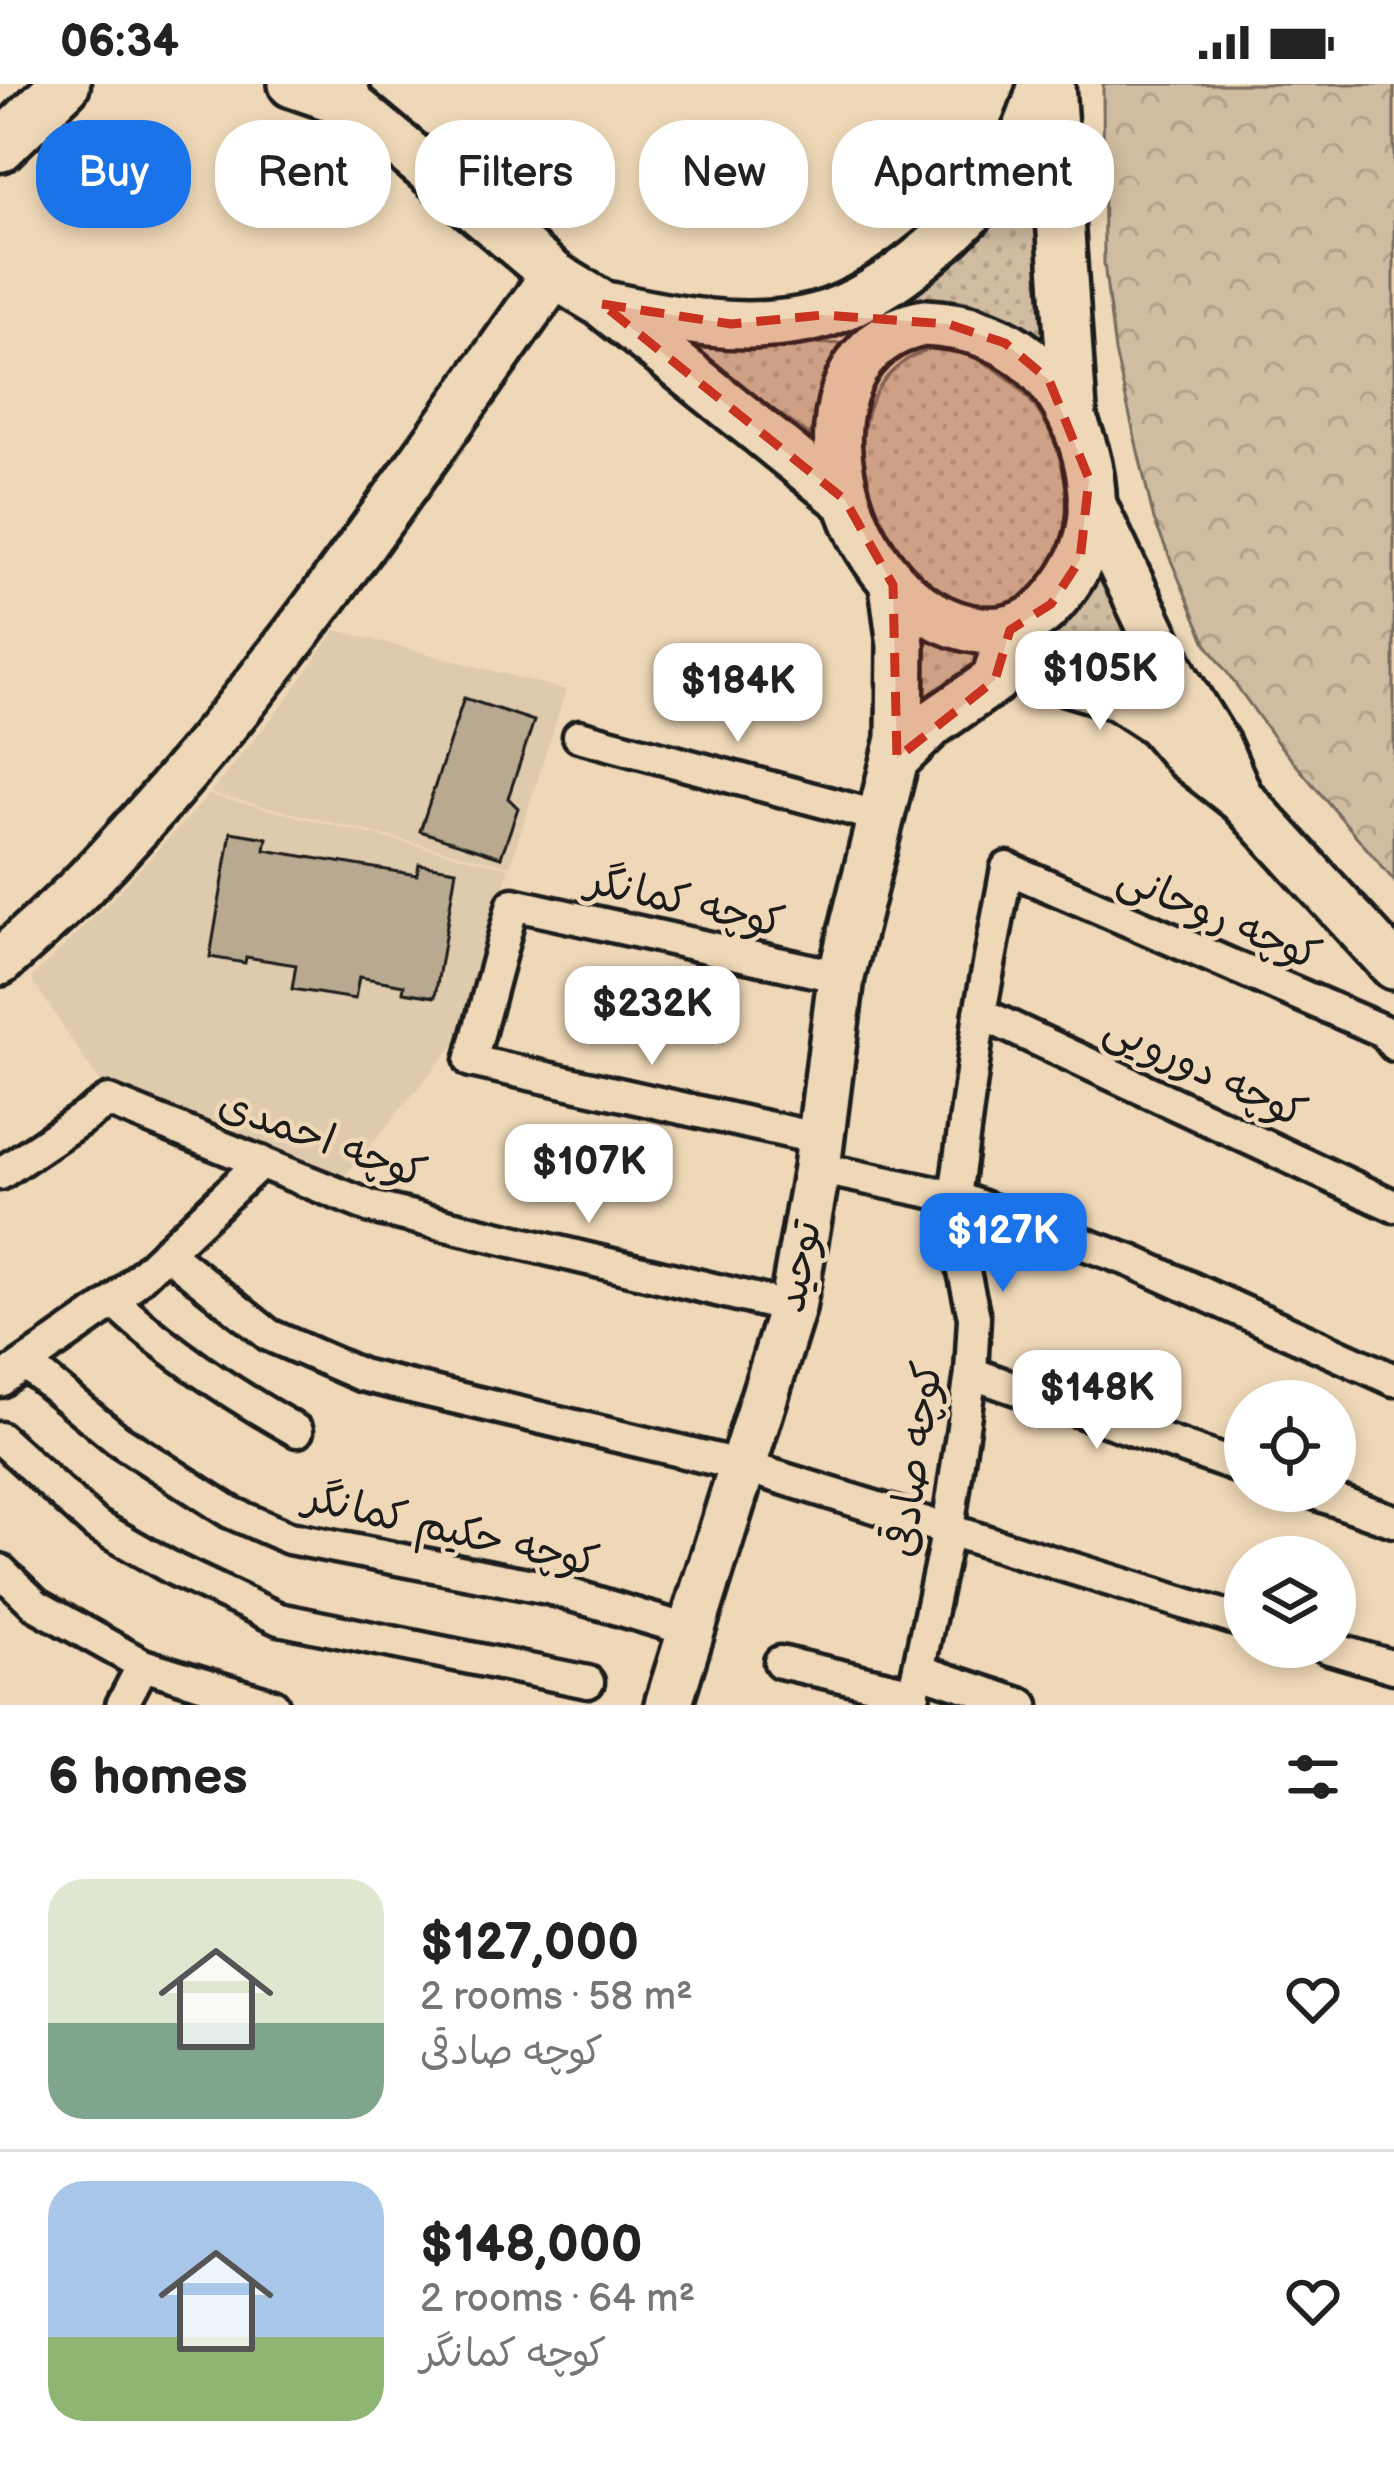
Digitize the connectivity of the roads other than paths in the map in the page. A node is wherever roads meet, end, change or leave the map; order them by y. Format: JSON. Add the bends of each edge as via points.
{"nodes":[{"id":1,"x":292,"y":84,"type":"edge"},
{"id":2,"x":1047,"y":84,"type":"edge"},
{"id":3,"x":69,"y":85,"type":"edge"},
{"id":4,"x":347,"y":94,"type":"edge"},
{"id":5,"x":0,"y":147,"type":"edge"},
{"id":6,"x":554,"y":275,"type":"junction"},
{"id":7,"x":602,"y":304,"type":"junction"},
{"id":8,"x":823,"y":315,"type":"junction"},
{"id":9,"x":924,"y":322,"type":"junction"},
{"id":10,"x":1075,"y":426,"type":"junction"},
{"id":11,"x":845,"y":500,"type":"junction"},
{"id":12,"x":1092,"y":503,"type":"junction"},
{"id":13,"x":892,"y":584,"type":"junction"},
{"id":14,"x":1010,"y":630,"type":"junction"},
{"id":15,"x":1042,"y":674,"type":"junction"},
{"id":16,"x":995,"y":680,"type":"junction"},
{"id":17,"x":579,"y":736,"type":"dead end"},
{"id":18,"x":896,"y":758,"type":"junction"},
{"id":19,"x":1242,"y":800,"type":"junction"},
{"id":20,"x":880,"y":817,"type":"junction"},
{"id":21,"x":1007,"y":868,"type":"joint"},
{"id":22,"x":0,"y":962,"type":"edge"},
{"id":23,"x":1394,"y":966,"type":"edge"},
{"id":24,"x":842,"y":977,"type":"junction"},
{"id":25,"x":980,"y":1013,"type":"junction"},
{"id":26,"x":1394,"y":1045,"type":"edge"},
{"id":27,"x":818,"y":1154,"type":"junction"},
{"id":28,"x":261,"y":1162,"type":"junction"},
{"id":29,"x":0,"y":1174,"type":"edge"},
{"id":30,"x":955,"y":1197,"type":"junction"},
{"id":31,"x":1394,"y":1206,"type":"edge"},
{"id":32,"x":166,"y":1252,"type":"junction"},
{"id":33,"x":114,"y":1302,"type":"junction"},
{"id":34,"x":792,"y":1308,"type":"junction"},
{"id":35,"x":13,"y":1373,"type":"edge"},
{"id":36,"x":971,"y":1373,"type":"junction"},
{"id":37,"x":1394,"y":1380,"type":"edge"},
{"id":38,"x":296,"y":1431,"type":"dead end"},
{"id":39,"x":0,"y":1438,"type":"edge"},
{"id":40,"x":1224,"y":1462,"type":"edge"},
{"id":41,"x":743,"y":1466,"type":"junction"},
{"id":42,"x":1356,"y":1508,"type":"edge"},
{"id":43,"x":1394,"y":1521,"type":"edge"},
{"id":44,"x":948,"y":1529,"type":"junction"},
{"id":45,"x":0,"y":1570,"type":"edge"},
{"id":46,"x":1224,"y":1615,"type":"edge"},
{"id":47,"x":691,"y":1631,"type":"junction"},
{"id":48,"x":1356,"y":1656,"type":"edge"},
{"id":49,"x":780,"y":1662,"type":"dead end"},
{"id":50,"x":143,"y":1665,"type":"junction"},
{"id":51,"x":1394,"y":1667,"type":"edge"},
{"id":52,"x":588,"y":1682,"type":"dead end"},
{"id":53,"x":915,"y":1690,"type":"edge"},
{"id":54,"x":122,"y":1705,"type":"edge"},
{"id":55,"x":273,"y":1705,"type":"edge"},
{"id":56,"x":668,"y":1705,"type":"edge"},
{"id":57,"x":1023,"y":1705,"type":"edge"}],
"edges":[{"from":1,"to":4,"type":"main road"},
{"from":2,"to":8,"type":"main road","via":[[1006,167],[958,226],[885,282]]},
{"from":2,"to":10,"type":"main road"},
{"from":3,"to":5,"type":"main road"},
{"from":4,"to":6,"type":"main road"},
{"from":6,"to":7,"type":"main road"},
{"from":6,"to":22,"type":"main road","via":[[311,615],[165,797]]},
{"from":7,"to":8,"type":"main road","via":[[731,324]]},
{"from":7,"to":11,"type":"main road"},
{"from":8,"to":9,"type":"main road"},
{"from":9,"to":10,"type":"main road","via":[[980,331],[1028,358]]},
{"from":9,"to":11,"type":"main road","via":[[885,335],[850,382],[839,444]]},
{"from":10,"to":12,"type":"main road"},
{"from":11,"to":13,"type":"main road"},
{"from":12,"to":14,"type":"main road","via":[[1071,576],[1037,617]]},
{"from":12,"to":19,"type":"main road"},
{"from":13,"to":14,"type":"main road","via":[[954,624]]},
{"from":13,"to":18,"type":"main road","name":"توحید","via":[[902,668]]},
{"from":14,"to":15,"type":"main road"},
{"from":14,"to":16,"type":"main road"},
{"from":15,"to":16,"type":"main road"},
{"from":15,"to":19,"type":"main road","via":[[1140,709]]},
{"from":16,"to":18,"type":"main road"},
{"from":17,"to":20,"type":"street"},
{"from":18,"to":20,"type":"main road","name":"توحید"},
{"from":19,"to":23,"type":"main road"},
{"from":20,"to":24,"type":"main road","name":"توحید"},
{"from":21,"to":25,"type":"street","name":"کوچه صادقی"},
{"from":21,"to":26,"type":"street","name":"کوچه روحانی","via":[[1382,1031]]},
{"from":24,"to":27,"type":"main road","name":"توحید"},
{"from":24,"to":27,"type":"street","name":"کوچه کمانگر","via":[[513,904],[470,1061]]},
{"from":25,"to":30,"type":"street","name":"کوچه صادقی"},
{"from":25,"to":31,"type":"street","name":"کوچه دورویی"},
{"from":27,"to":30,"type":"street"},
{"from":27,"to":34,"type":"main road","name":"توحید"},
{"from":28,"to":29,"type":"street","name":"کوچه احمدی","via":[[108,1101]]},
{"from":28,"to":32,"type":"street"},
{"from":28,"to":34,"type":"street","name":"کوچه احمدی","via":[[371,1207]]},
{"from":30,"to":36,"type":"street","name":"کوچه صادقی","via":[[974,1318]]},
{"from":30,"to":37,"type":"street","via":[[1131,1262]]},
{"from":32,"to":33,"type":"street"},
{"from":32,"to":41,"type":"street","via":[[269,1335],[361,1375]]},
{"from":33,"to":35,"type":"street"},
{"from":33,"to":38,"type":"street","via":[[221,1388]]},
{"from":34,"to":41,"type":"main road","name":"توحید"},
{"from":35,"to":47,"type":"street","name":"کوچه حکیم کمانگر","via":[[230,1512],[289,1538],[548,1588]]},
{"from":36,"to":40,"type":"street"},
{"from":36,"to":44,"type":"street","name":"کوچه صادقی"},
{"from":39,"to":52,"type":"street","via":[[96,1525],[279,1619]]},
{"from":41,"to":44,"type":"street"},
{"from":41,"to":47,"type":"main road","name":"توحید"},
{"from":42,"to":43,"type":"street"},
{"from":44,"to":46,"type":"street"},
{"from":44,"to":53,"type":"street","name":"کوچه صادقی"},
{"from":45,"to":50,"type":"street","via":[[37,1605]]},
{"from":47,"to":56,"type":"main road","name":"توحید"},
{"from":48,"to":51,"type":"street"},
{"from":49,"to":53,"type":"street"},
{"from":50,"to":54,"type":"street"},
{"from":50,"to":55,"type":"street"},
{"from":53,"to":57,"type":"street"}]}
